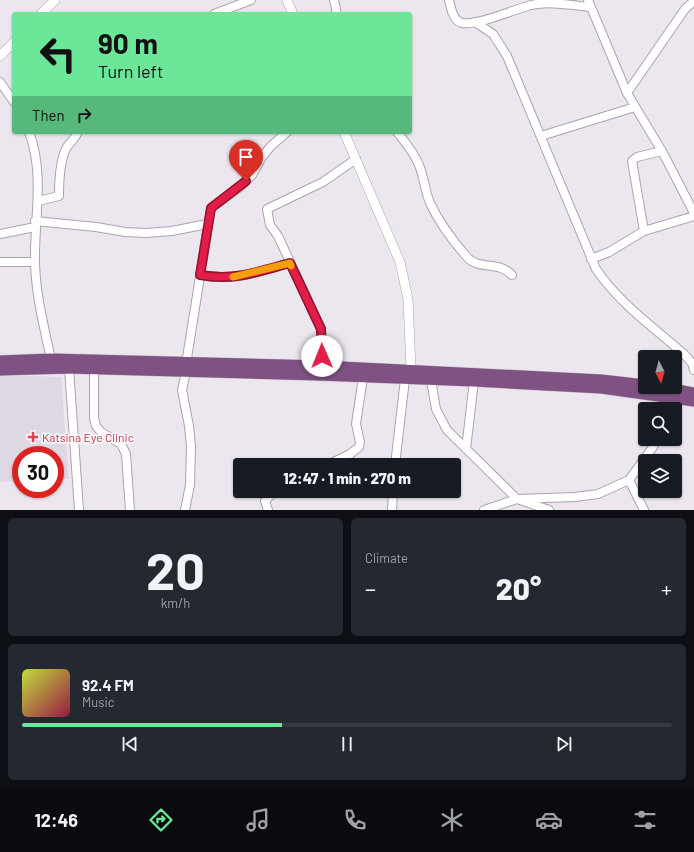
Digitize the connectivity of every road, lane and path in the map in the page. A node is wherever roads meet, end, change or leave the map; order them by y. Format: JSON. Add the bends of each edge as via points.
{"nodes":[{"id":1,"x":55,"y":0,"type":"edge"},
{"id":2,"x":252,"y":0,"type":"edge"},
{"id":3,"x":287,"y":0,"type":"edge"},
{"id":4,"x":334,"y":0,"type":"edge"},
{"id":5,"x":449,"y":0,"type":"edge"},
{"id":6,"x":694,"y":1,"type":"edge"},
{"id":7,"x":589,"y":3,"type":"edge"},
{"id":8,"x":44,"y":12,"type":"edge"},
{"id":9,"x":219,"y":12,"type":"edge"},
{"id":10,"x":292,"y":12,"type":"edge"},
{"id":11,"x":337,"y":12,"type":"edge"},
{"id":12,"x":474,"y":22,"type":"junction"},
{"id":13,"x":12,"y":44,"type":"edge"},
{"id":14,"x":0,"y":56,"type":"edge"},
{"id":15,"x":0,"y":82,"type":"edge"},
{"id":16,"x":627,"y":93,"type":"junction"},
{"id":17,"x":12,"y":99,"type":"edge"},
{"id":18,"x":635,"y":108,"type":"junction"},
{"id":19,"x":30,"y":134,"type":"edge"},
{"id":20,"x":77,"y":134,"type":"edge"},
{"id":21,"x":285,"y":134,"type":"edge"},
{"id":22,"x":345,"y":134,"type":"edge"},
{"id":23,"x":398,"y":134,"type":"edge"},
{"id":24,"x":541,"y":136,"type":"junction"},
{"id":25,"x":662,"y":151,"type":"junction"},
{"id":26,"x":356,"y":159,"type":"junction"},
{"id":27,"x":38,"y":201,"type":"junction"},
{"id":28,"x":694,"y":213,"type":"edge"},
{"id":29,"x":694,"y":216,"type":"edge"},
{"id":30,"x":35,"y":224,"type":"junction"},
{"id":31,"x":208,"y":224,"type":"junction"},
{"id":32,"x":644,"y":230,"type":"junction"},
{"id":33,"x":0,"y":234,"type":"edge"},
{"id":34,"x":591,"y":259,"type":"junction"},
{"id":35,"x":0,"y":262,"type":"edge"},
{"id":36,"x":35,"y":262,"type":"junction"},
{"id":37,"x":290,"y":263,"type":"junction"},
{"id":38,"x":200,"y":275,"type":"junction"},
{"id":39,"x":512,"y":275,"type":"dead end"},
{"id":40,"x":51,"y":359,"type":"junction"},
{"id":41,"x":0,"y":361,"type":"edge"},
{"id":42,"x":322,"y":366,"type":"junction"},
{"id":43,"x":161,"y":367,"type":"junction"},
{"id":44,"x":69,"y":368,"type":"junction"},
{"id":45,"x":186,"y":368,"type":"junction"},
{"id":46,"x":94,"y":369,"type":"junction"},
{"id":47,"x":0,"y":370,"type":"edge"},
{"id":48,"x":694,"y":370,"type":"edge"},
{"id":49,"x":408,"y":375,"type":"junction"},
{"id":50,"x":363,"y":377,"type":"junction"},
{"id":51,"x":432,"y":380,"type":"junction"},
{"id":52,"x":474,"y":381,"type":"junction"},
{"id":53,"x":601,"y":384,"type":"junction"},
{"id":54,"x":638,"y":385,"type":"edge"},
{"id":55,"x":638,"y":388,"type":"edge"},
{"id":56,"x":682,"y":392,"type":"edge"},
{"id":57,"x":694,"y":392,"type":"edge"},
{"id":58,"x":672,"y":394,"type":"edge"},
{"id":59,"x":694,"y":401,"type":"edge"},
{"id":60,"x":653,"y":446,"type":"edge"},
{"id":61,"x":466,"y":449,"type":"junction"},
{"id":62,"x":342,"y":458,"type":"edge"},
{"id":63,"x":396,"y":458,"type":"edge"},
{"id":64,"x":629,"y":480,"type":"junction"},
{"id":65,"x":268,"y":498,"type":"edge"},
{"id":66,"x":393,"y":498,"type":"edge"},
{"id":67,"x":516,"y":499,"type":"junction"},
{"id":68,"x":78,"y":510,"type":"edge"},
{"id":69,"x":130,"y":510,"type":"edge"},
{"id":70,"x":185,"y":510,"type":"edge"},
{"id":71,"x":268,"y":510,"type":"edge"},
{"id":72,"x":392,"y":510,"type":"edge"},
{"id":73,"x":484,"y":510,"type":"edge"},
{"id":74,"x":549,"y":510,"type":"edge"},
{"id":75,"x":644,"y":510,"type":"edge"}],
"edges":[{"from":1,"to":8,"type":"street"},
{"from":2,"to":9,"type":"street"},
{"from":3,"to":10,"type":"street"},
{"from":4,"to":11,"type":"street"},
{"from":5,"to":12,"type":"street","via":[[457,21]]},
{"from":6,"to":16,"type":"street","via":[[685,9]]},
{"from":7,"to":12,"type":"street","via":[[533,5]]},
{"from":7,"to":16,"type":"street"},
{"from":12,"to":24,"type":"street","via":[[493,34],[508,56]]},
{"from":13,"to":14,"type":"street"},
{"from":15,"to":17,"type":"street"},
{"from":16,"to":18,"type":"street"},
{"from":18,"to":24,"type":"street"},
{"from":18,"to":25,"type":"street"},
{"from":19,"to":27,"type":"street","via":[[35,155]]},
{"from":20,"to":27,"type":"street","via":[[66,152],[59,181],[59,196]]},
{"from":21,"to":31,"type":"street","via":[[262,157],[252,175],[211,208]]},
{"from":22,"to":26,"type":"street"},
{"from":23,"to":39,"type":"street","via":[[419,165],[429,201],[452,240],[468,258],[478,264],[500,266]]},
{"from":24,"to":34,"type":"street"},
{"from":25,"to":28,"type":"street"},
{"from":25,"to":32,"type":"street","via":[[637,157],[632,161]]},
{"from":26,"to":37,"type":"street","via":[[323,182],[267,209],[270,225]]},
{"from":26,"to":49,"type":"street","via":[[402,268],[408,299]]},
{"from":27,"to":30,"type":"street"},
{"from":29,"to":32,"type":"street"},
{"from":30,"to":31,"type":"street","via":[[146,233]]},
{"from":30,"to":33,"type":"street"},
{"from":30,"to":36,"type":"street"},
{"from":31,"to":38,"type":"street"},
{"from":32,"to":34,"type":"street","via":[[609,252]]},
{"from":34,"to":48,"type":"street","via":[[608,287],[684,354],[692,363]]},
{"from":35,"to":36,"type":"street"},
{"from":36,"to":40,"type":"street","via":[[36,291]]},
{"from":37,"to":38,"type":"street","via":[[235,277]]},
{"from":37,"to":42,"type":"street","via":[[321,329]]},
{"from":38,"to":45,"type":"street"},
{"from":40,"to":41,"type":"highway"},
{"from":40,"to":43,"type":"highway"},
{"from":42,"to":45,"type":"highway"},
{"from":42,"to":49,"type":"highway"},
{"from":43,"to":45,"type":"highway"},
{"from":43,"to":46,"type":"highway"},
{"from":44,"to":46,"type":"highway"},
{"from":44,"to":47,"type":"highway"},
{"from":44,"to":68,"type":"street"},
{"from":45,"to":50,"type":"highway"},
{"from":45,"to":70,"type":"street","via":[[182,390],[191,446],[190,485]]},
{"from":46,"to":69,"type":"street","via":[[96,426],[120,444],[126,454]]},
{"from":49,"to":50,"type":"highway"},
{"from":49,"to":51,"type":"highway"},
{"from":49,"to":53,"type":"highway"},
{"from":49,"to":63,"type":"street"},
{"from":50,"to":62,"type":"street","via":[[356,424],[359,447]]},
{"from":51,"to":52,"type":"highway"},
{"from":51,"to":61,"type":"street","via":[[436,409],[447,430]]},
{"from":52,"to":53,"type":"highway"},
{"from":52,"to":61,"type":"street"},
{"from":53,"to":54,"type":"highway"},
{"from":53,"to":55,"type":"highway"},
{"from":56,"to":57,"type":"highway"},
{"from":58,"to":59,"type":"highway"},
{"from":60,"to":64,"type":"street"},
{"from":61,"to":67,"type":"street"},
{"from":64,"to":67,"type":"street","via":[[598,494]]},
{"from":64,"to":75,"type":"street"},
{"from":65,"to":71,"type":"street","via":[[265,501]]},
{"from":66,"to":72,"type":"street"},
{"from":67,"to":73,"type":"street"},
{"from":67,"to":74,"type":"street"}]}
